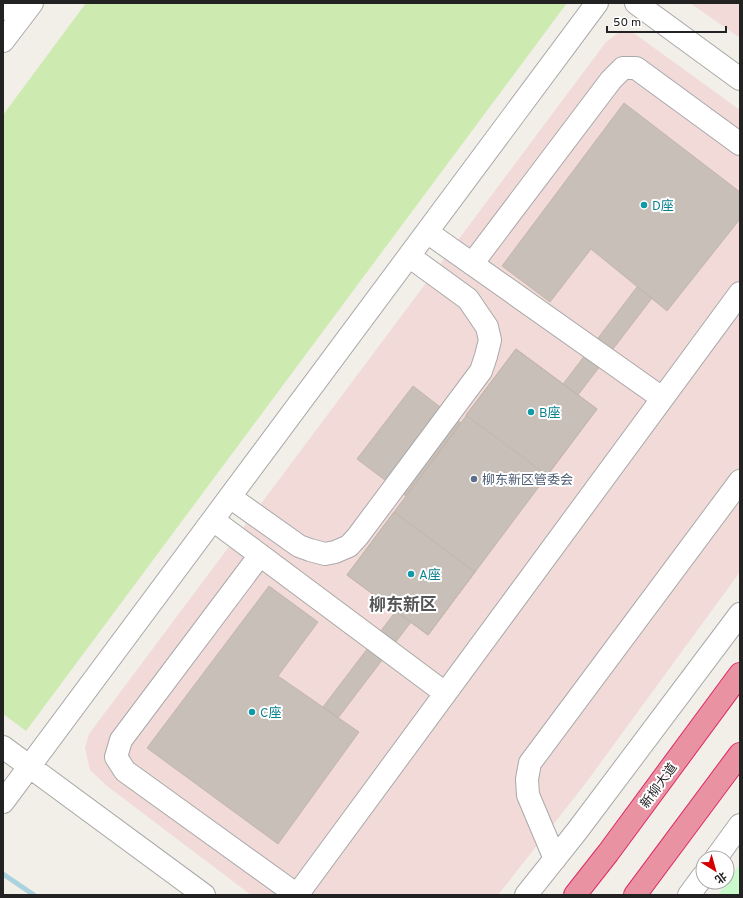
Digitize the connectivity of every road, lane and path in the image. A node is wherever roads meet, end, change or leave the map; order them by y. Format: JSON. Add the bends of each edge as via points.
{"nodes":[{"id":1,"x":8,"y":3,"type":"edge"},
{"id":2,"x":32,"y":3,"type":"edge"},
{"id":3,"x":597,"y":3,"type":"edge"},
{"id":4,"x":636,"y":3,"type":"edge"},
{"id":5,"x":3,"y":9,"type":"edge"},
{"id":6,"x":3,"y":41,"type":"edge"},
{"id":7,"x":740,"y":79,"type":"edge"},
{"id":8,"x":740,"y":144,"type":"edge"},
{"id":9,"x":427,"y":232,"type":"junction"},
{"id":10,"x":409,"y":256,"type":"junction"},
{"id":11,"x":472,"y":264,"type":"junction"},
{"id":12,"x":740,"y":293,"type":"edge"},
{"id":13,"x":662,"y":398,"type":"junction"},
{"id":14,"x":740,"y":481,"type":"edge"},
{"id":15,"x":230,"y":497,"type":"junction"},
{"id":16,"x":213,"y":520,"type":"junction"},
{"id":17,"x":260,"y":555,"type":"junction"},
{"id":18,"x":740,"y":614,"type":"edge"},
{"id":19,"x":740,"y":674,"type":"edge"},
{"id":20,"x":445,"y":693,"type":"junction"},
{"id":21,"x":3,"y":747,"type":"edge"},
{"id":22,"x":740,"y":754,"type":"edge"},
{"id":23,"x":30,"y":766,"type":"junction"},
{"id":24,"x":3,"y":802,"type":"edge"},
{"id":25,"x":740,"y":825,"type":"edge"},
{"id":26,"x":722,"y":850,"type":"edge"},
{"id":27,"x":555,"y":859,"type":"junction"},
{"id":28,"x":695,"y":887,"type":"edge"},
{"id":29,"x":204,"y":895,"type":"edge"},
{"id":30,"x":297,"y":895,"type":"edge"},
{"id":31,"x":526,"y":895,"type":"edge"},
{"id":32,"x":575,"y":895,"type":"edge"},
{"id":33,"x":635,"y":895,"type":"edge"},
{"id":34,"x":689,"y":895,"type":"edge"}],
"edges":[{"from":1,"to":5,"type":"street"},
{"from":2,"to":6,"type":"street"},
{"from":3,"to":9,"type":"street"},
{"from":4,"to":7,"type":"street"},
{"from":8,"to":11,"type":"street","via":[[636,68],[623,68],[611,80]]},
{"from":9,"to":10,"type":"street"},
{"from":9,"to":11,"type":"street"},
{"from":10,"to":15,"type":"street"},
{"from":10,"to":15,"type":"street","via":[[468,299],[487,327],[490,340],[483,366],[463,396],[349,546],[325,554],[299,546]]},
{"from":11,"to":13,"type":"street"},
{"from":12,"to":13,"type":"street"},
{"from":13,"to":20,"type":"street"},
{"from":14,"to":27,"type":"street","via":[[530,763],[528,795]]},
{"from":15,"to":16,"type":"street"},
{"from":16,"to":17,"type":"street"},
{"from":16,"to":23,"type":"street"},
{"from":17,"to":20,"type":"street"},
{"from":17,"to":30,"type":"street","via":[[121,740],[116,756],[124,771]]},
{"from":18,"to":27,"type":"street"},
{"from":19,"to":32,"type":"highway","name":"新柳大道"},
{"from":20,"to":30,"type":"street"},
{"from":21,"to":23,"type":"street"},
{"from":22,"to":33,"type":"highway"},
{"from":23,"to":24,"type":"street"},
{"from":23,"to":29,"type":"street"},
{"from":25,"to":26,"type":"street"},
{"from":27,"to":31,"type":"street"},
{"from":28,"to":34,"type":"street"}]}
